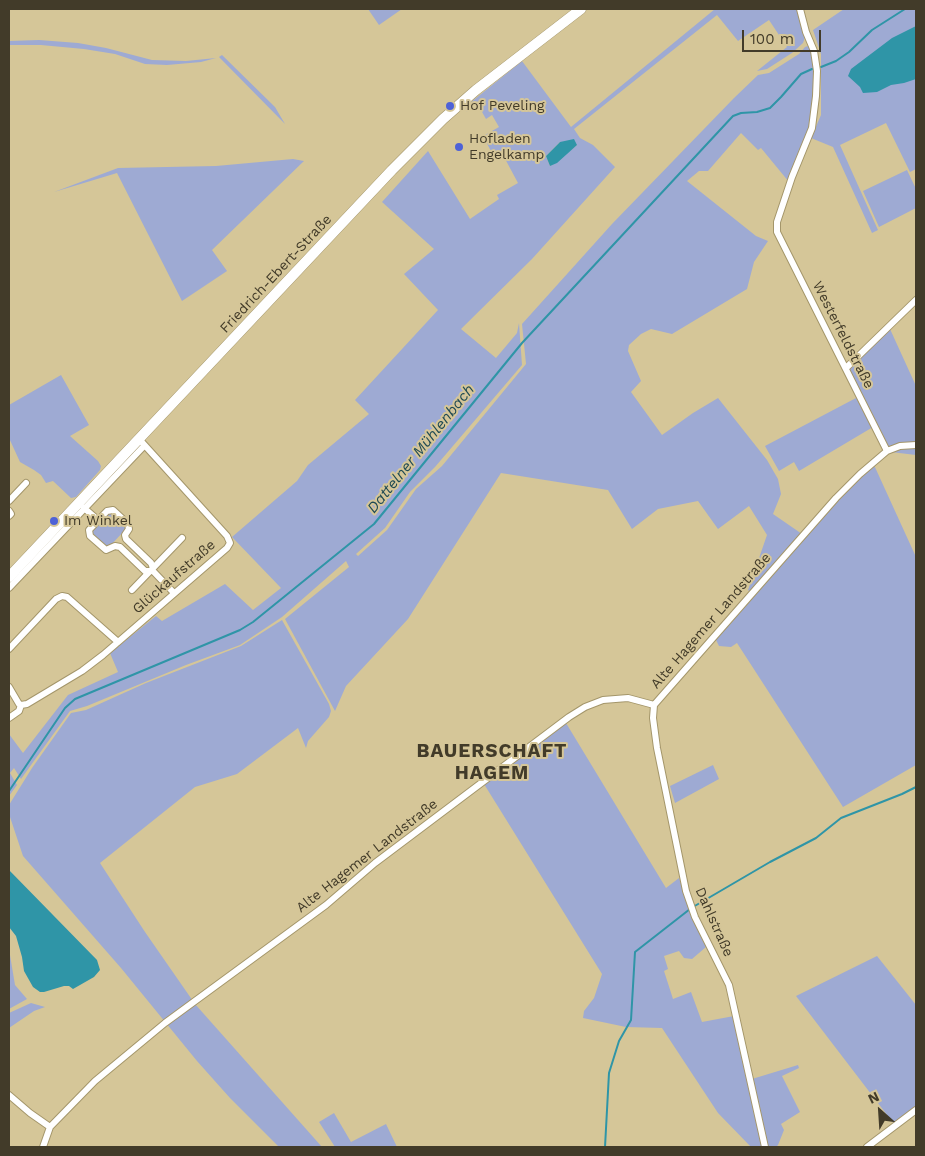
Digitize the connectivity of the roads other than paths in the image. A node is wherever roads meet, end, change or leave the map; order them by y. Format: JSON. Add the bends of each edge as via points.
{"nodes":[{"id":1,"x":581,"y":9,"type":"edge"},
{"id":2,"x":800,"y":9,"type":"edge"},
{"id":3,"x":916,"y":300,"type":"edge"},
{"id":4,"x":847,"y":367,"type":"junction"},
{"id":5,"x":142,"y":442,"type":"junction"},
{"id":6,"x":916,"y":446,"type":"edge"},
{"id":7,"x":887,"y":451,"type":"junction"},
{"id":8,"x":26,"y":483,"type":"dead end"},
{"id":9,"x":9,"y":501,"type":"edge"},
{"id":10,"x":84,"y":508,"type":"junction"},
{"id":11,"x":9,"y":512,"type":"edge"},
{"id":12,"x":9,"y":516,"type":"edge"},
{"id":13,"x":98,"y":520,"type":"junction"},
{"id":14,"x":182,"y":538,"type":"dead end"},
{"id":15,"x":151,"y":570,"type":"junction"},
{"id":16,"x":9,"y":577,"type":"edge"},
{"id":17,"x":9,"y":588,"type":"edge"},
{"id":18,"x":132,"y":590,"type":"dead end"},
{"id":19,"x":174,"y":592,"type":"junction"},
{"id":20,"x":118,"y":642,"type":"junction"},
{"id":21,"x":9,"y":649,"type":"edge"},
{"id":22,"x":9,"y":687,"type":"edge"},
{"id":23,"x":654,"y":704,"type":"junction"},
{"id":24,"x":21,"y":705,"type":"junction"},
{"id":25,"x":9,"y":718,"type":"edge"},
{"id":26,"x":9,"y":1095,"type":"edge"},
{"id":27,"x":916,"y":1110,"type":"edge"},
{"id":28,"x":50,"y":1127,"type":"junction"},
{"id":29,"x":43,"y":1147,"type":"edge"},
{"id":30,"x":766,"y":1147,"type":"edge"},
{"id":31,"x":867,"y":1147,"type":"edge"}],
"edges":[{"from":1,"to":5,"type":"main road","name":"Friedrich-Ebert-Straße","via":[[443,119]]},
{"from":2,"to":4,"type":"street","name":"Westerfeldstraße","via":[[814,50],[816,96],[812,128],[789,186],[777,222],[777,232]]},
{"from":3,"to":4,"type":"street"},
{"from":4,"to":7,"type":"street","name":"Westerfeldstraße"},
{"from":5,"to":10,"type":"street","name":"Friedrich-Ebert-Straße"},
{"from":5,"to":16,"type":"main road","name":"Friedrich-Ebert-Straße"},
{"from":5,"to":19,"type":"street","name":"Glückaufstraße","via":[[230,543]]},
{"from":6,"to":7,"type":"street","via":[[900,446]]},
{"from":7,"to":23,"type":"street","name":"Alte Hagemer Landstraße","via":[[836,498]]},
{"from":8,"to":9,"type":"street"},
{"from":10,"to":13,"type":"street"},
{"from":10,"to":17,"type":"street","name":"Friedrich-Ebert-Straße"},
{"from":11,"to":12,"type":"street"},
{"from":13,"to":15,"type":"street","via":[[89,530],[90,536],[106,550],[120,547],[145,571]]},
{"from":13,"to":15,"type":"street","via":[[113,510],[130,526],[126,540],[151,563]]},
{"from":14,"to":15,"type":"street"},
{"from":15,"to":18,"type":"street"},
{"from":15,"to":19,"type":"street"},
{"from":19,"to":20,"type":"street","name":"Glückaufstraße"},
{"from":20,"to":21,"type":"street","via":[[62,596]]},
{"from":20,"to":24,"type":"street","name":"Glückaufstraße","via":[[82,671]]},
{"from":22,"to":24,"type":"street"},
{"from":23,"to":28,"type":"street","name":"Alte Hagemer Landstraße","via":[[628,698],[603,700],[569,717],[326,905],[165,1023],[95,1081]]},
{"from":23,"to":30,"type":"street","name":"Dahlstraße","via":[[657,748],[686,891],[695,917],[729,985]]},
{"from":24,"to":25,"type":"street","via":[[19,711]]},
{"from":26,"to":28,"type":"street"},
{"from":27,"to":31,"type":"street"},
{"from":28,"to":29,"type":"street","name":"Alte Hagemer Landstraße"}]}
